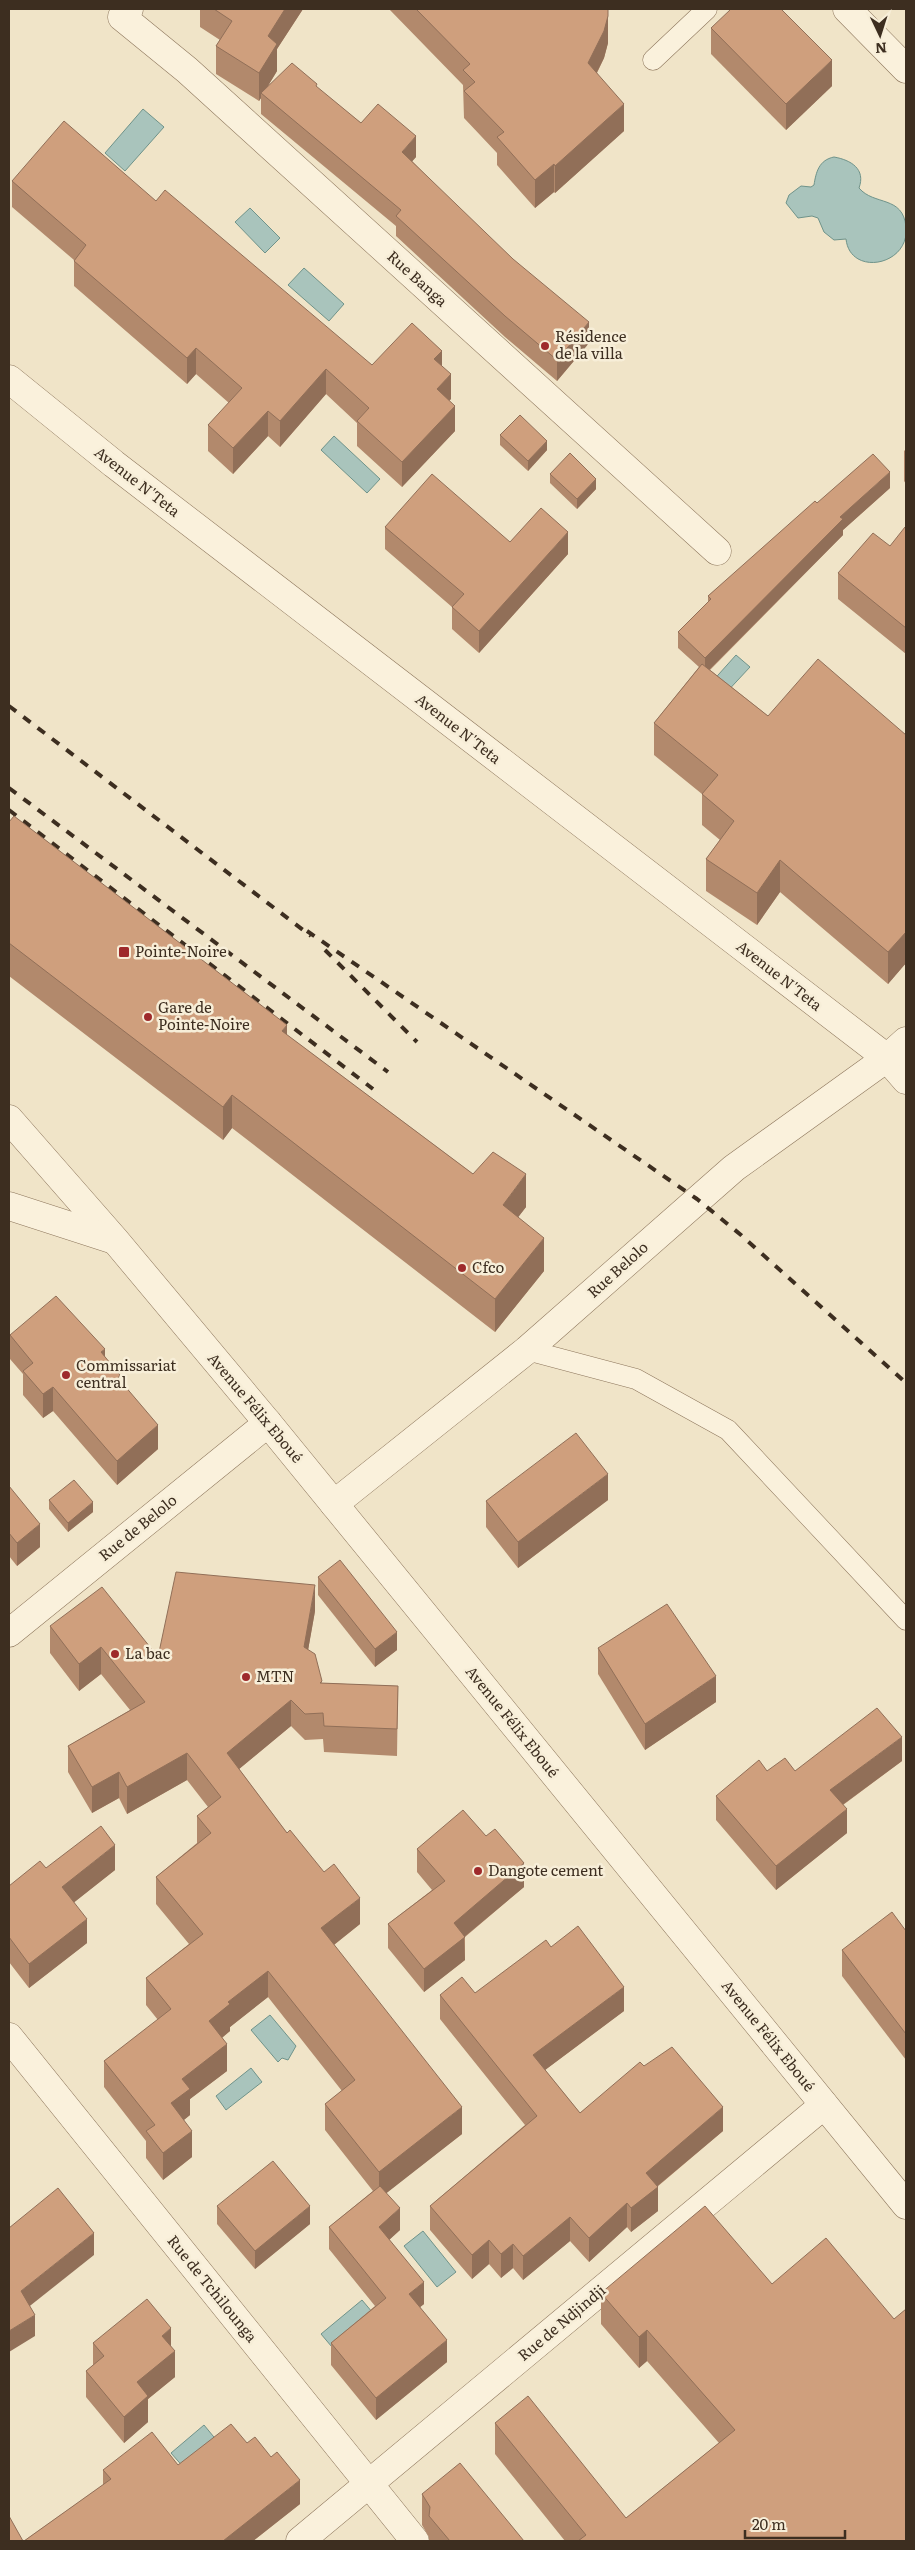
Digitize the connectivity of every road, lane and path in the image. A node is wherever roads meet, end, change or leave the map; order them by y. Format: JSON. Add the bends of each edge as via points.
{"nodes":[{"id":1,"x":129,"y":9,"type":"edge"},
{"id":2,"x":707,"y":9,"type":"edge"},
{"id":3,"x":847,"y":9,"type":"edge"},
{"id":4,"x":652,"y":60,"type":"dead end"},
{"id":5,"x":906,"y":69,"type":"edge"},
{"id":6,"x":9,"y":379,"type":"edge"},
{"id":7,"x":717,"y":551,"type":"dead end"},
{"id":8,"x":896,"y":1050,"type":"edge"},
{"id":9,"x":906,"y":1080,"type":"edge"},
{"id":10,"x":9,"y":1119,"type":"edge"},
{"id":11,"x":9,"y":1206,"type":"edge"},
{"id":12,"x":115,"y":1240,"type":"junction"},
{"id":13,"x":527,"y":1350,"type":"junction"},
{"id":14,"x":268,"y":1423,"type":"junction"},
{"id":15,"x":334,"y":1504,"type":"junction"},
{"id":16,"x":906,"y":1620,"type":"edge"},
{"id":17,"x":9,"y":1633,"type":"edge"},
{"id":18,"x":9,"y":2037,"type":"edge"},
{"id":19,"x":824,"y":2105,"type":"junction"},
{"id":20,"x":906,"y":2205,"type":"edge"},
{"id":21,"x":369,"y":2484,"type":"junction"},
{"id":22,"x":300,"y":2541,"type":"edge"},
{"id":23,"x":415,"y":2541,"type":"edge"}],
"edges":[{"from":1,"to":7,"type":"street","name":"Rue Banga","via":[[122,18],[187,70]]},
{"from":2,"to":4,"type":"lane"},
{"from":3,"to":5,"type":"street"},
{"from":6,"to":8,"type":"street","name":"Avenue N'Teta","via":[[122,470]]},
{"from":8,"to":9,"type":"street","name":"Avenue N'Teta"},
{"from":8,"to":13,"type":"street","name":"Rue Belolo","via":[[734,1168]]},
{"from":10,"to":12,"type":"street","name":"Avenue Félix Eboué"},
{"from":11,"to":12,"type":"street"},
{"from":12,"to":14,"type":"street","name":"Avenue Félix Eboué"},
{"from":13,"to":15,"type":"street","name":"Rue Belolo"},
{"from":13,"to":16,"type":"lane","via":[[636,1378],[728,1430]]},
{"from":14,"to":15,"type":"street","name":"Avenue Félix Eboué"},
{"from":14,"to":17,"type":"street","name":"Rue de Belolo"},
{"from":15,"to":19,"type":"street","name":"Avenue Félix Eboué"},
{"from":18,"to":21,"type":"street","name":"Rue de Tchilounga"},
{"from":19,"to":20,"type":"street","name":"Avenue Félix Eboué"},
{"from":19,"to":21,"type":"street","name":"Rue de Ndjindji"},
{"from":21,"to":22,"type":"street","name":"Rue de Ndjindji"},
{"from":21,"to":23,"type":"street","name":"Rue de Tchilounga"}]}
